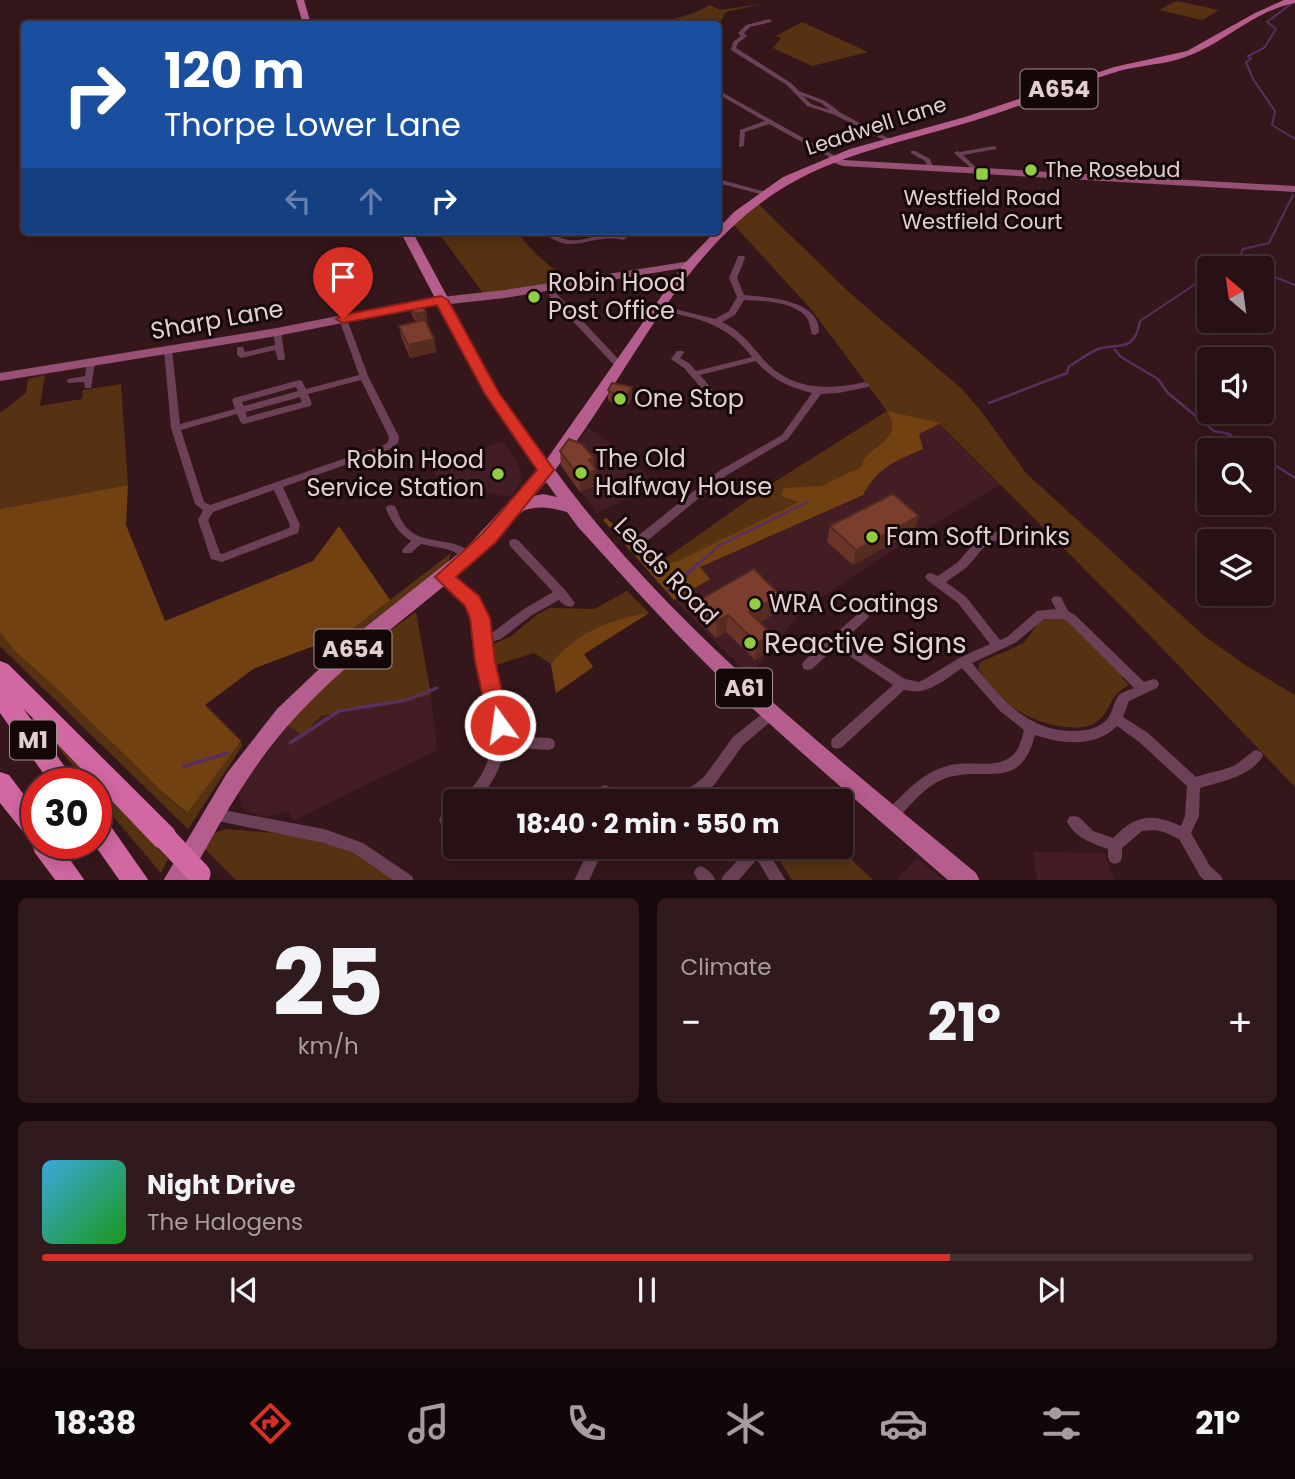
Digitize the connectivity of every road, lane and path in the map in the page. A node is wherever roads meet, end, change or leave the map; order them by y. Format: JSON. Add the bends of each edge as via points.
{"nodes":[{"id":1,"x":300,"y":0,"type":"edge"},
{"id":2,"x":1295,"y":1,"type":"edge"},
{"id":3,"x":1284,"y":2,"type":"edge"},
{"id":4,"x":781,"y":14,"type":"dead end"},
{"id":5,"x":306,"y":21,"type":"edge"},
{"id":6,"x":721,"y":94,"type":"edge"},
{"id":7,"x":768,"y":122,"type":"junction"},
{"id":8,"x":890,"y":141,"type":"junction"},
{"id":9,"x":741,"y":146,"type":"dead end"},
{"id":10,"x":994,"y":148,"type":"dead end"},
{"id":11,"x":913,"y":152,"type":"dead end"},
{"id":12,"x":834,"y":159,"type":"junction"},
{"id":13,"x":931,"y":169,"type":"junction"},
{"id":14,"x":978,"y":172,"type":"junction"},
{"id":15,"x":721,"y":182,"type":"edge"},
{"id":16,"x":1295,"y":189,"type":"edge"},
{"id":17,"x":764,"y":193,"type":"junction"},
{"id":18,"x":721,"y":232,"type":"edge"},
{"id":19,"x":408,"y":235,"type":"edge"},
{"id":20,"x":551,"y":235,"type":"edge"},
{"id":21,"x":601,"y":235,"type":"edge"},
{"id":22,"x":613,"y":235,"type":"edge"},
{"id":23,"x":718,"y":235,"type":"edge"},
{"id":24,"x":623,"y":238,"type":"dead end"},
{"id":25,"x":741,"y":258,"type":"dead end"},
{"id":26,"x":691,"y":264,"type":"junction"},
{"id":27,"x":549,"y":287,"type":"junction"},
{"id":28,"x":741,"y":297,"type":"junction"},
{"id":29,"x":441,"y":300,"type":"junction"},
{"id":30,"x":659,"y":307,"type":"junction"},
{"id":31,"x":343,"y":319,"type":"junction"},
{"id":32,"x":717,"y":322,"type":"junction"},
{"id":33,"x":276,"y":332,"type":"junction"},
{"id":34,"x":815,"y":332,"type":"dead end"},
{"id":35,"x":279,"y":347,"type":"junction"},
{"id":36,"x":240,"y":349,"type":"dead end"},
{"id":37,"x":168,"y":350,"type":"junction"},
{"id":38,"x":680,"y":353,"type":"dead end"},
{"id":39,"x":281,"y":358,"type":"dead end"},
{"id":40,"x":757,"y":358,"type":"junction"},
{"id":41,"x":92,"y":363,"type":"junction"},
{"id":42,"x":620,"y":366,"type":"junction"},
{"id":43,"x":695,"y":374,"type":"junction"},
{"id":44,"x":364,"y":376,"type":"junction"},
{"id":45,"x":0,"y":377,"type":"edge"},
{"id":46,"x":71,"y":381,"type":"dead end"},
{"id":47,"x":865,"y":385,"type":"dead end"},
{"id":48,"x":302,"y":393,"type":"junction"},
{"id":49,"x":817,"y":393,"type":"junction"},
{"id":50,"x":718,"y":402,"type":"dead end"},
{"id":51,"x":241,"y":410,"type":"junction"},
{"id":52,"x":176,"y":428,"type":"junction"},
{"id":53,"x":567,"y":444,"type":"junction"},
{"id":54,"x":529,"y":447,"type":"junction"},
{"id":55,"x":545,"y":470,"type":"junction"},
{"id":56,"x":278,"y":487,"type":"junction"},
{"id":57,"x":517,"y":506,"type":"junction"},
{"id":58,"x":573,"y":508,"type":"junction"},
{"id":59,"x":209,"y":509,"type":"junction"},
{"id":60,"x":391,"y":509,"type":"dead end"},
{"id":61,"x":1000,"y":534,"type":"dead end"},
{"id":62,"x":643,"y":538,"type":"dead end"},
{"id":63,"x":419,"y":540,"type":"junction"},
{"id":64,"x":514,"y":543,"type":"dead end"},
{"id":65,"x":407,"y":550,"type":"dead end"},
{"id":66,"x":470,"y":556,"type":"junction"},
{"id":67,"x":444,"y":577,"type":"junction"},
{"id":68,"x":1057,"y":600,"type":"dead end"},
{"id":69,"x":1064,"y":614,"type":"junction"},
{"id":70,"x":863,"y":617,"type":"dead end"},
{"id":71,"x":482,"y":640,"type":"junction"},
{"id":72,"x":836,"y":641,"type":"junction"},
{"id":73,"x":998,"y":646,"type":"junction"},
{"id":74,"x":963,"y":662,"type":"junction"},
{"id":75,"x":808,"y":665,"type":"dead end"},
{"id":76,"x":0,"y":670,"type":"edge"},
{"id":77,"x":902,"y":684,"type":"junction"},
{"id":78,"x":0,"y":695,"type":"edge"},
{"id":79,"x":772,"y":713,"type":"junction"},
{"id":80,"x":1116,"y":719,"type":"junction"},
{"id":81,"x":1031,"y":727,"type":"junction"},
{"id":82,"x":499,"y":741,"type":"junction"},
{"id":83,"x":837,"y":743,"type":"dead end"},
{"id":84,"x":549,"y":744,"type":"dead end"},
{"id":85,"x":1255,"y":757,"type":"dead end"},
{"id":86,"x":53,"y":768,"type":"edge"},
{"id":87,"x":0,"y":783,"type":"edge"},
{"id":88,"x":1194,"y":784,"type":"junction"},
{"id":89,"x":479,"y":789,"type":"edge"},
{"id":90,"x":699,"y":789,"type":"edge"},
{"id":91,"x":21,"y":811,"type":"edge"},
{"id":92,"x":213,"y":814,"type":"junction"},
{"id":93,"x":890,"y":817,"type":"junction"},
{"id":94,"x":1074,"y":822,"type":"dead end"},
{"id":95,"x":1184,"y":834,"type":"junction"},
{"id":96,"x":112,"y":848,"type":"edge"},
{"id":97,"x":56,"y":859,"type":"edge"},
{"id":98,"x":592,"y":859,"type":"edge"},
{"id":99,"x":747,"y":859,"type":"edge"},
{"id":100,"x":765,"y":859,"type":"edge"},
{"id":101,"x":193,"y":878,"type":"edge"},
{"id":102,"x":72,"y":880,"type":"edge"},
{"id":103,"x":136,"y":880,"type":"edge"},
{"id":104,"x":407,"y":880,"type":"edge"},
{"id":105,"x":581,"y":880,"type":"edge"},
{"id":106,"x":728,"y":880,"type":"edge"},
{"id":107,"x":779,"y":880,"type":"edge"},
{"id":108,"x":968,"y":880,"type":"edge"},
{"id":109,"x":1216,"y":880,"type":"edge"}],
"edges":[{"from":1,"to":5,"type":"main road"},
{"from":2,"to":3,"type":"main road","name":"Leadwell Lane","number":"A654"},
{"from":3,"to":8,"type":"main road","name":"Leadwell Lane","number":"A654","via":[[1187,55],[1115,70]]},
{"from":4,"to":8,"type":"street","via":[[748,26],[733,46],[735,51]]},
{"from":6,"to":7,"type":"street"},
{"from":7,"to":9,"type":"street","via":[[742,131]]},
{"from":7,"to":12,"type":"street"},
{"from":8,"to":12,"type":"main road","name":"Leadwell Lane","number":"A654"},
{"from":10,"to":14,"type":"street","via":[[956,153]]},
{"from":11,"to":13,"type":"street","via":[[928,160]]},
{"from":12,"to":13,"type":"street"},
{"from":12,"to":17,"type":"main road","name":"Leadwell Lane","number":"A654"},
{"from":13,"to":14,"type":"street"},
{"from":14,"to":16,"type":"street"},
{"from":15,"to":17,"type":"street"},
{"from":17,"to":18,"type":"main road","name":"Leadwell Lane","number":"A654"},
{"from":19,"to":29,"type":"main road","name":"Leeds Road","number":"A61"},
{"from":20,"to":21,"type":"street","via":[[579,243]]},
{"from":22,"to":24,"type":"street"},
{"from":23,"to":26,"type":"main road","name":"Leadwell Lane","number":"A654"},
{"from":25,"to":28,"type":"street","via":[[733,278]]},
{"from":26,"to":27,"type":"street","name":"Sharp Lane"},
{"from":26,"to":30,"type":"main road","name":"Leadwell Lane","number":"A654"},
{"from":27,"to":29,"type":"street","name":"Sharp Lane"},
{"from":27,"to":42,"type":"street"},
{"from":28,"to":32,"type":"street","via":[[732,313]]},
{"from":28,"to":34,"type":"street","via":[[797,306],[816,326]]},
{"from":29,"to":31,"type":"street","name":"Sharp Lane"},
{"from":29,"to":54,"type":"main road","name":"Leeds Road","number":"A61","via":[[492,394]]},
{"from":30,"to":32,"type":"street"},
{"from":30,"to":42,"type":"main road","name":"Leadwell Lane","number":"A654"},
{"from":31,"to":33,"type":"street","name":"Sharp Lane"},
{"from":31,"to":44,"type":"street"},
{"from":32,"to":40,"type":"street","via":[[744,340]]},
{"from":33,"to":35,"type":"street"},
{"from":33,"to":37,"type":"street","name":"Sharp Lane"},
{"from":35,"to":36,"type":"street","via":[[241,355]]},
{"from":35,"to":39,"type":"street"},
{"from":37,"to":41,"type":"street","name":"Sharp Lane"},
{"from":37,"to":52,"type":"street"},
{"from":38,"to":43,"type":"street","via":[[675,359]]},
{"from":40,"to":43,"type":"street"},
{"from":40,"to":49,"type":"street","via":[[777,375]]},
{"from":41,"to":45,"type":"street","name":"Sharp Lane"},
{"from":41,"to":46,"type":"street","via":[[89,382]]},
{"from":42,"to":53,"type":"main road","name":"Leadwell Lane","number":"A654"},
{"from":43,"to":50,"type":"street"},
{"from":44,"to":48,"type":"street"},
{"from":44,"to":56,"type":"street","via":[[393,443]]},
{"from":47,"to":49,"type":"street"},
{"from":48,"to":51,"type":"street","via":[[299,383],[237,400]]},
{"from":48,"to":51,"type":"street","via":[[307,404],[244,421]]},
{"from":49,"to":62,"type":"street","via":[[785,437],[723,473]]},
{"from":51,"to":52,"type":"street"},
{"from":52,"to":59,"type":"street","via":[[200,504]]},
{"from":53,"to":54,"type":"main road"},
{"from":53,"to":55,"type":"main road","name":"Leadwell Lane","number":"A654"},
{"from":54,"to":55,"type":"main road","name":"Leeds Road","number":"A61"},
{"from":55,"to":57,"type":"main road","number":"A654"},
{"from":55,"to":58,"type":"main road","name":"Leeds Road","number":"A61"},
{"from":56,"to":59,"type":"street"},
{"from":56,"to":59,"type":"street","via":[[295,529],[222,558],[215,556],[203,520]]},
{"from":57,"to":58,"type":"main road","via":[[543,500]]},
{"from":57,"to":66,"type":"main road","number":"A654"},
{"from":58,"to":79,"type":"main road","name":"Leeds Road","number":"A61","via":[[671,616]]},
{"from":60,"to":63,"type":"street","via":[[397,525]]},
{"from":61,"to":73,"type":"street","via":[[981,543],[962,565],[934,579],[975,614]]},
{"from":63,"to":65,"type":"street"},
{"from":63,"to":66,"type":"street","via":[[455,545]]},
{"from":64,"to":71,"type":"street","via":[[565,598],[528,612],[497,636]]},
{"from":66,"to":67,"type":"main road","number":"A654"},
{"from":67,"to":71,"type":"street","via":[[472,601],[480,618]]},
{"from":67,"to":92,"type":"main road","number":"A654","via":[[362,641],[279,720]]},
{"from":68,"to":69,"type":"street"},
{"from":69,"to":73,"type":"street","via":[[1041,614]]},
{"from":69,"to":80,"type":"street","via":[[1148,687],[1124,698]]},
{"from":70,"to":72,"type":"street"},
{"from":71,"to":82,"type":"street","via":[[500,725]]},
{"from":72,"to":75,"type":"street"},
{"from":72,"to":77,"type":"street"},
{"from":73,"to":74,"type":"street"},
{"from":74,"to":77,"type":"street","via":[[929,684]]},
{"from":74,"to":81,"type":"street","via":[[1010,712]]},
{"from":76,"to":101,"type":"highway","bridge":true,"via":[[165,838]]},
{"from":77,"to":83,"type":"street"},
{"from":78,"to":86,"type":"highway","number":"M1"},
{"from":79,"to":90,"type":"street","via":[[738,741]]},
{"from":79,"to":93,"type":"main road","name":"Leeds Road","number":"A61"},
{"from":80,"to":81,"type":"street","via":[[1087,735],[1067,736]]},
{"from":80,"to":88,"type":"street"},
{"from":81,"to":93,"type":"street","via":[[1015,762],[999,769],[957,769],[941,774]]},
{"from":82,"to":84,"type":"street"},
{"from":82,"to":89,"type":"street","via":[[489,779]]},
{"from":85,"to":88,"type":"street","via":[[1235,772]]},
{"from":87,"to":91,"type":"highway","number":"M1"},
{"from":88,"to":95,"type":"street","via":[[1192,817]]},
{"from":92,"to":101,"type":"main road","number":"A654"},
{"from":92,"to":104,"type":"street","via":[[324,836],[358,848]]},
{"from":93,"to":108,"type":"main road","name":"Leeds Road","number":"A61"},
{"from":94,"to":95,"type":"street","via":[[1115,851],[1145,823],[1160,822]]},
{"from":95,"to":109,"type":"street","via":[[1205,871]]},
{"from":96,"to":103,"type":"highway"},
{"from":97,"to":102,"type":"highway"},
{"from":98,"to":105,"type":"street"},
{"from":99,"to":106,"type":"street"},
{"from":100,"to":107,"type":"street"}]}
